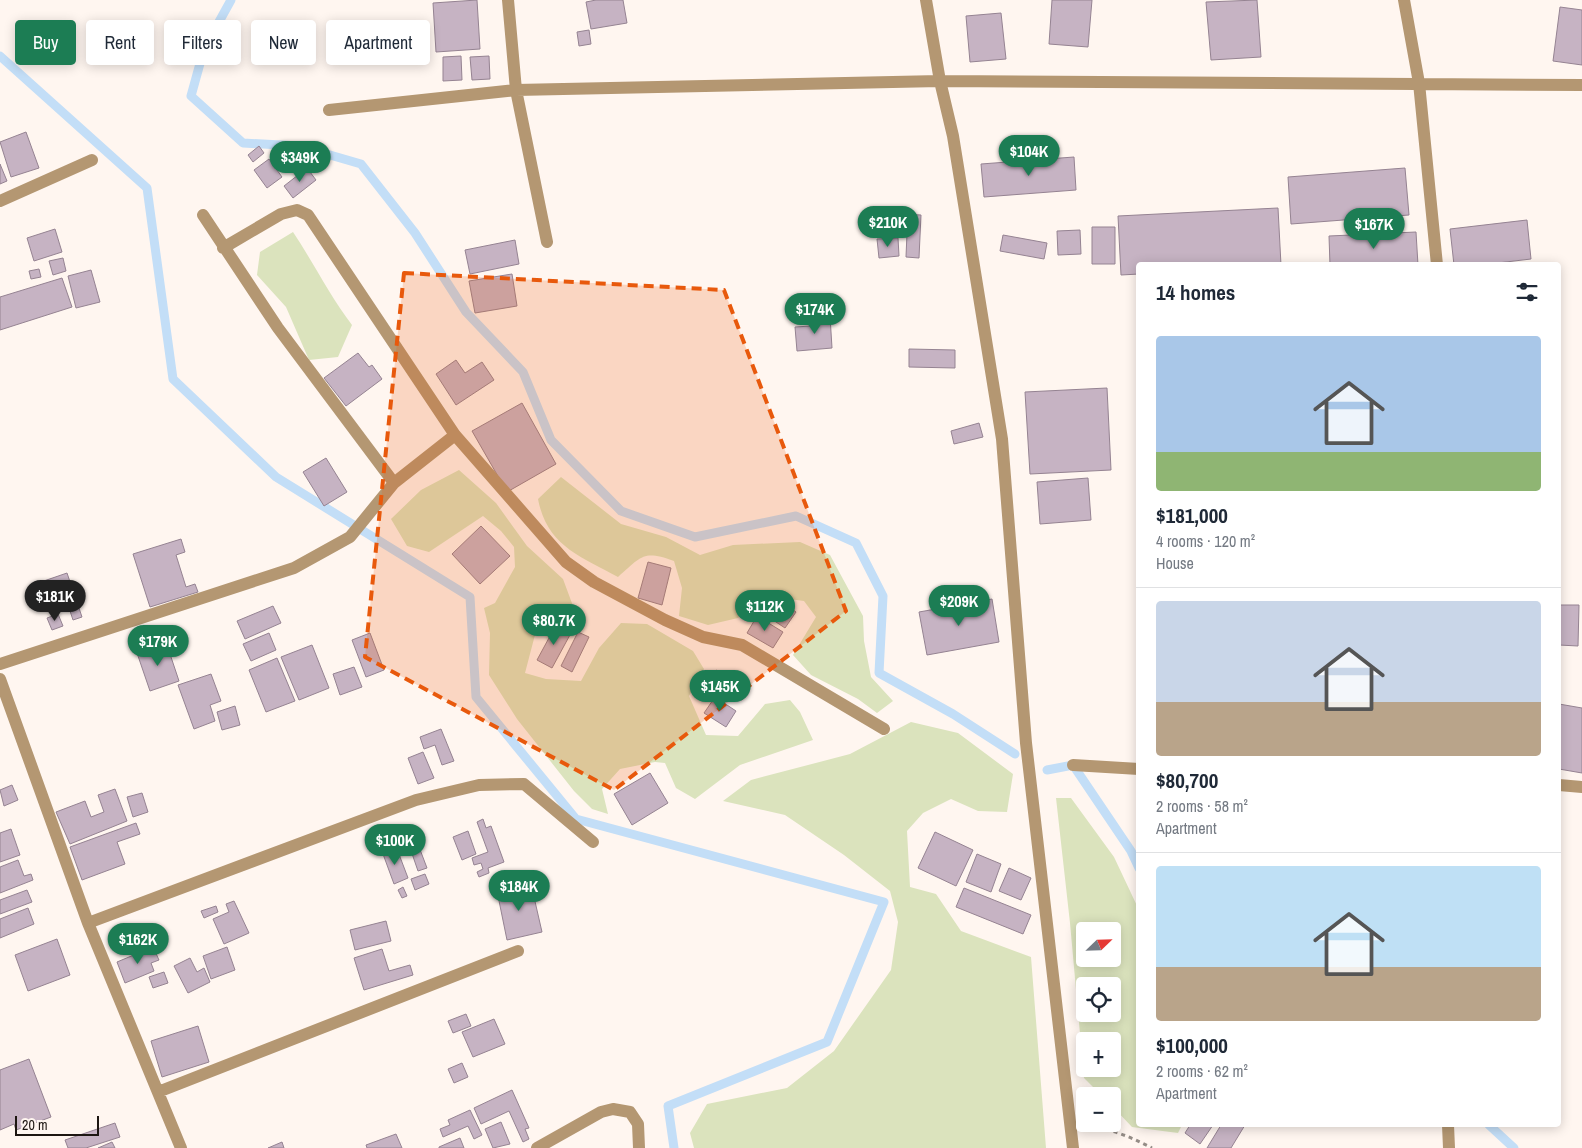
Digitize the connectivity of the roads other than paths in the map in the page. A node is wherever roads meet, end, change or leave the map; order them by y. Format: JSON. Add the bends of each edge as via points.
{"nodes":[{"id":1,"x":508,"y":0,"type":"edge"},
{"id":2,"x":926,"y":0,"type":"edge"},
{"id":3,"x":1404,"y":0,"type":"edge"},
{"id":4,"x":940,"y":81,"type":"junction"},
{"id":5,"x":1419,"y":82,"type":"junction"},
{"id":6,"x":1582,"y":85,"type":"edge"},
{"id":7,"x":516,"y":90,"type":"junction"},
{"id":8,"x":329,"y":110,"type":"dead end"},
{"id":9,"x":92,"y":160,"type":"dead end"},
{"id":10,"x":0,"y":200,"type":"edge"},
{"id":11,"x":203,"y":215,"type":"dead end"},
{"id":12,"x":548,"y":242,"type":"dead end"},
{"id":13,"x":223,"y":248,"type":"junction"},
{"id":14,"x":1437,"y":262,"type":"edge"},
{"id":15,"x":455,"y":435,"type":"junction"},
{"id":16,"x":394,"y":483,"type":"junction"},
{"id":17,"x":0,"y":664,"type":"edge"},
{"id":18,"x":0,"y":679,"type":"edge"},
{"id":19,"x":884,"y":729,"type":"dead end"},
{"id":20,"x":1073,"y":765,"type":"dead end"},
{"id":21,"x":1136,"y":769,"type":"edge"},
{"id":22,"x":1561,"y":785,"type":"edge"},
{"id":23,"x":1582,"y":787,"type":"edge"},
{"id":24,"x":593,"y":842,"type":"dead end"},
{"id":25,"x":88,"y":923,"type":"junction"},
{"id":26,"x":518,"y":951,"type":"dead end"},
{"id":27,"x":158,"y":1092,"type":"junction"},
{"id":28,"x":1448,"y":1127,"type":"edge"},
{"id":29,"x":180,"y":1148,"type":"edge"},
{"id":30,"x":537,"y":1148,"type":"edge"},
{"id":31,"x":640,"y":1148,"type":"edge"},
{"id":32,"x":1073,"y":1148,"type":"edge"},
{"id":33,"x":1449,"y":1148,"type":"edge"}],
"edges":[{"from":1,"to":7,"type":"street"},
{"from":2,"to":4,"type":"street"},
{"from":3,"to":5,"type":"street"},
{"from":4,"to":5,"type":"street"},
{"from":4,"to":7,"type":"street"},
{"from":4,"to":32,"type":"street","via":[[953,136],[1002,440],[1026,743]]},
{"from":5,"to":6,"type":"street"},
{"from":5,"to":14,"type":"street"},
{"from":7,"to":8,"type":"street"},
{"from":7,"to":12,"type":"street"},
{"from":9,"to":10,"type":"street"},
{"from":11,"to":13,"type":"street"},
{"from":13,"to":15,"type":"street","via":[[281,214],[297,210],[308,215]]},
{"from":13,"to":16,"type":"street","via":[[278,328]]},
{"from":15,"to":16,"type":"street"},
{"from":15,"to":19,"type":"street","via":[[566,562],[587,577],[703,637],[742,645]]},
{"from":16,"to":17,"type":"street","via":[[350,537],[294,568]]},
{"from":18,"to":25,"type":"street"},
{"from":20,"to":21,"type":"street"},
{"from":22,"to":23,"type":"street"},
{"from":24,"to":25,"type":"street","via":[[524,784],[478,785],[416,800]]},
{"from":25,"to":27,"type":"street"},
{"from":26,"to":27,"type":"street"},
{"from":27,"to":29,"type":"street"},
{"from":28,"to":33,"type":"street"},
{"from":30,"to":31,"type":"street","via":[[601,1112],[613,1109],[630,1112],[638,1124]]}]}
